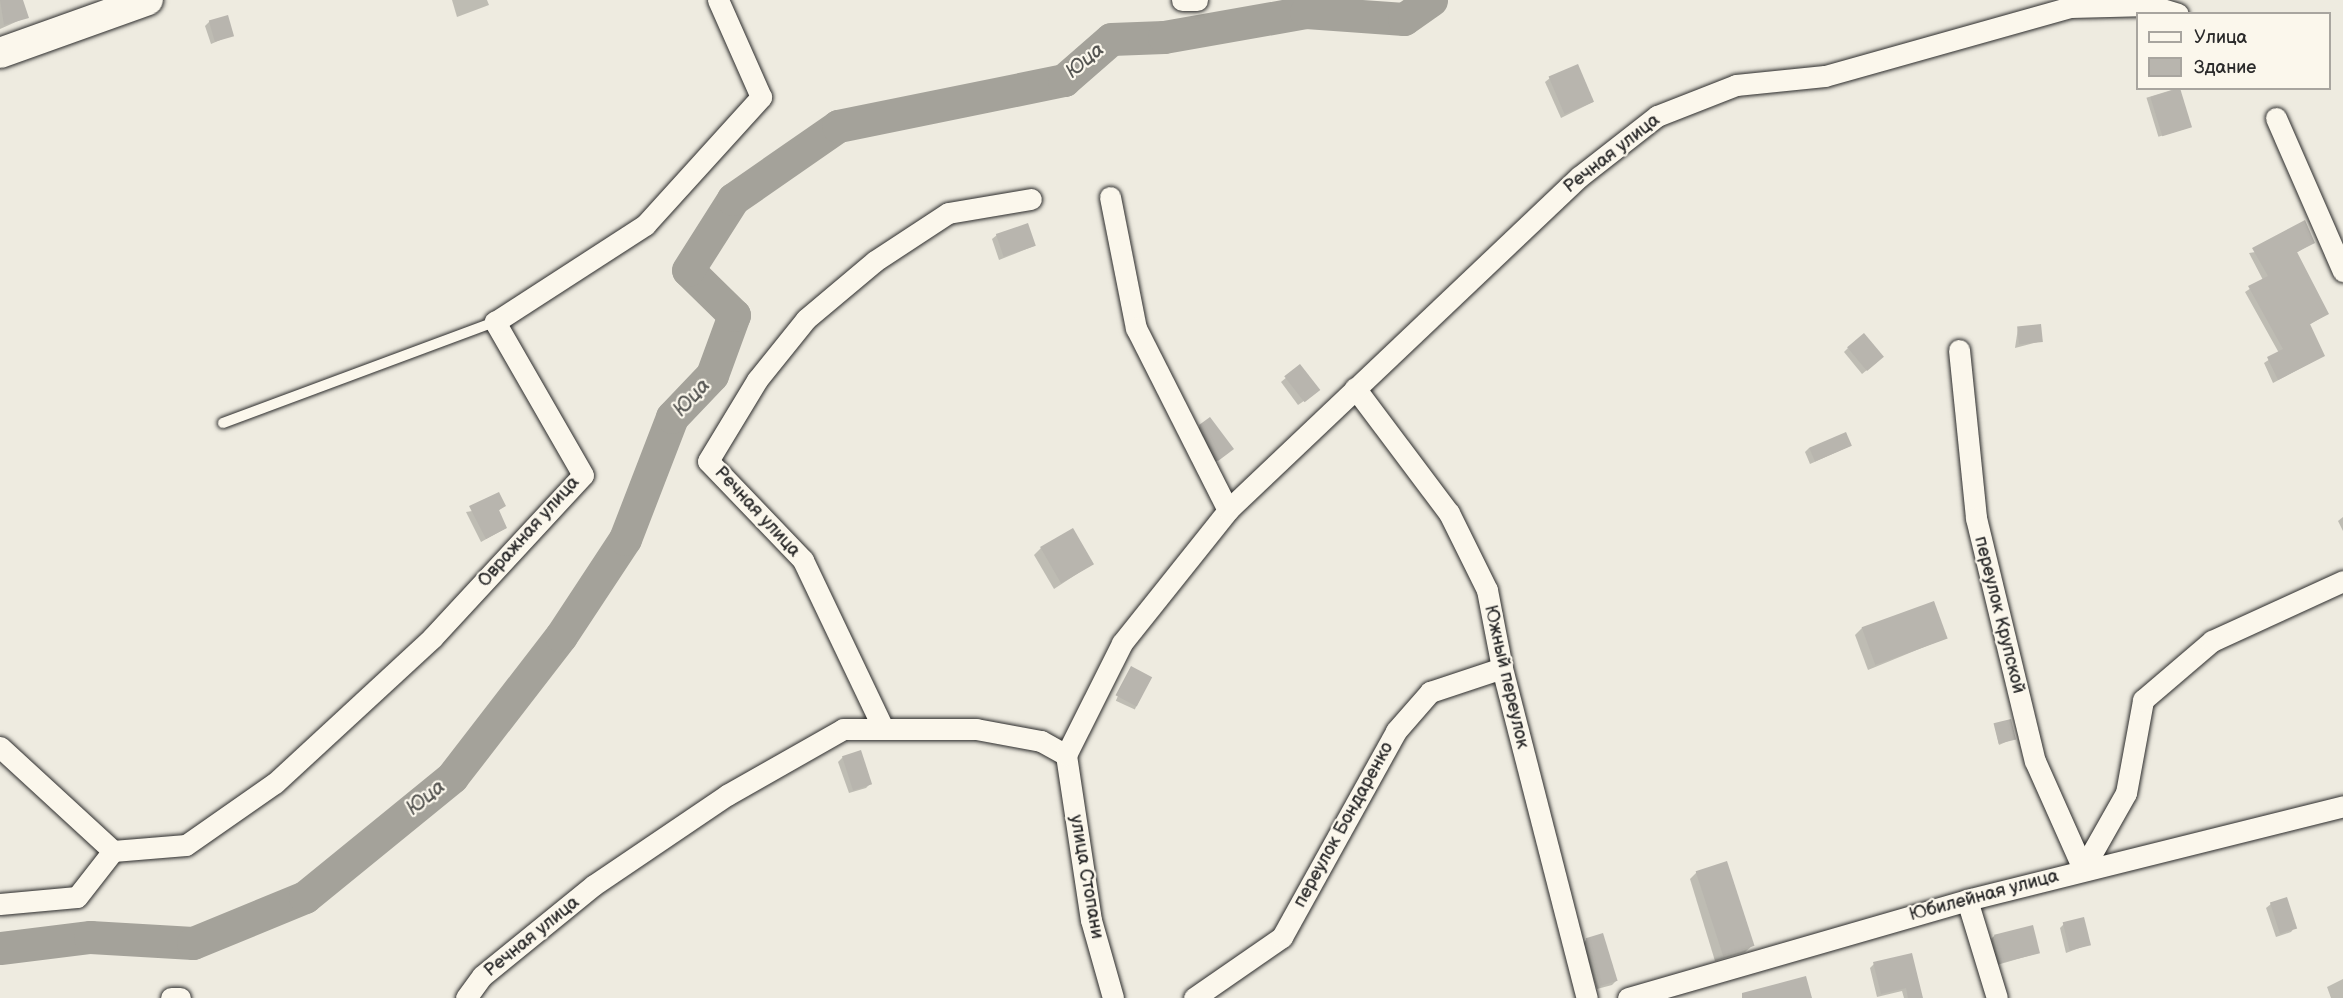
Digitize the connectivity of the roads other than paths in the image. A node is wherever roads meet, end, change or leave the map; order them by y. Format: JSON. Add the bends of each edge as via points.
{"nodes":[{"id":1,"x":148,"y":0,"type":"edge"},
{"id":2,"x":718,"y":0,"type":"edge"},
{"id":3,"x":2172,"y":12,"type":"edge"},
{"id":4,"x":0,"y":53,"type":"edge"},
{"id":5,"x":2276,"y":118,"type":"dead end"},
{"id":6,"x":1110,"y":197,"type":"dead end"},
{"id":7,"x":1031,"y":199,"type":"dead end"},
{"id":8,"x":2343,"y":271,"type":"edge"},
{"id":9,"x":495,"y":322,"type":"junction"},
{"id":10,"x":1959,"y":350,"type":"dead end"},
{"id":11,"x":1355,"y":388,"type":"junction"},
{"id":12,"x":223,"y":423,"type":"dead end"},
{"id":13,"x":1228,"y":510,"type":"junction"},
{"id":14,"x":2343,"y":581,"type":"edge"},
{"id":15,"x":1502,"y":668,"type":"junction"},
{"id":16,"x":883,"y":728,"type":"junction"},
{"id":17,"x":0,"y":747,"type":"edge"},
{"id":18,"x":1066,"y":755,"type":"junction"},
{"id":19,"x":2343,"y":806,"type":"edge"},
{"id":20,"x":113,"y":851,"type":"junction"},
{"id":21,"x":2083,"y":869,"type":"junction"},
{"id":22,"x":1967,"y":900,"type":"junction"},
{"id":23,"x":0,"y":904,"type":"edge"},
{"id":24,"x":171,"y":998,"type":"edge"},
{"id":25,"x":180,"y":998,"type":"edge"},
{"id":26,"x":466,"y":998,"type":"edge"},
{"id":27,"x":1113,"y":998,"type":"edge"},
{"id":28,"x":1194,"y":998,"type":"edge"},
{"id":29,"x":1587,"y":998,"type":"edge"},
{"id":30,"x":1628,"y":998,"type":"edge"},
{"id":31,"x":1997,"y":998,"type":"edge"}],
"edges":[{"from":1,"to":4,"type":"main road"},
{"from":2,"to":9,"type":"street","via":[[761,97],[645,225]]},
{"from":3,"to":11,"type":"street","name":"Речная улица","via":[[2149,5],[2070,7],[1826,76],[1736,85],[1657,116],[1579,177]]},
{"from":5,"to":8,"type":"street"},
{"from":6,"to":13,"type":"street","via":[[1136,328]]},
{"from":7,"to":16,"type":"street","name":"Речная улица","via":[[948,213],[876,261],[806,319],[757,380],[708,461],[803,560]]},
{"from":9,"to":12,"type":"lane"},
{"from":9,"to":20,"type":"street","name":"Овражная улица","via":[[583,475],[432,638],[275,783],[186,845]]},
{"from":10,"to":21,"type":"street","name":"переулок Крупской","via":[[1976,518],[2035,760]]},
{"from":11,"to":13,"type":"street","name":"Речная улица"},
{"from":11,"to":15,"type":"street","name":"Южный переулок","via":[[1449,513],[1487,590]]},
{"from":13,"to":18,"type":"street","name":"Речная улица","via":[[1122,643]]},
{"from":14,"to":21,"type":"street","via":[[2212,641],[2143,700],[2126,793]]},
{"from":15,"to":28,"type":"street","name":"переулок Бондаренко","via":[[1430,692],[1396,731],[1282,937]]},
{"from":15,"to":29,"type":"street","name":"Южный переулок"},
{"from":16,"to":18,"type":"street","name":"Речная улица","via":[[976,729],[1041,741]]},
{"from":16,"to":26,"type":"street","name":"Речная улица","via":[[843,729],[727,795],[594,885],[482,976]]},
{"from":17,"to":20,"type":"street"},
{"from":18,"to":27,"type":"street","name":"улица Стопани","via":[[1091,920]]},
{"from":19,"to":21,"type":"street","name":"Юбилейная улица","via":[[2253,833]]},
{"from":20,"to":23,"type":"street","via":[[77,897]]},
{"from":21,"to":22,"type":"street","name":"Юбилейная улица"},
{"from":22,"to":30,"type":"street","name":"Юбилейная улица"},
{"from":22,"to":31,"type":"street"},
{"from":24,"to":25,"type":"street"}]}
